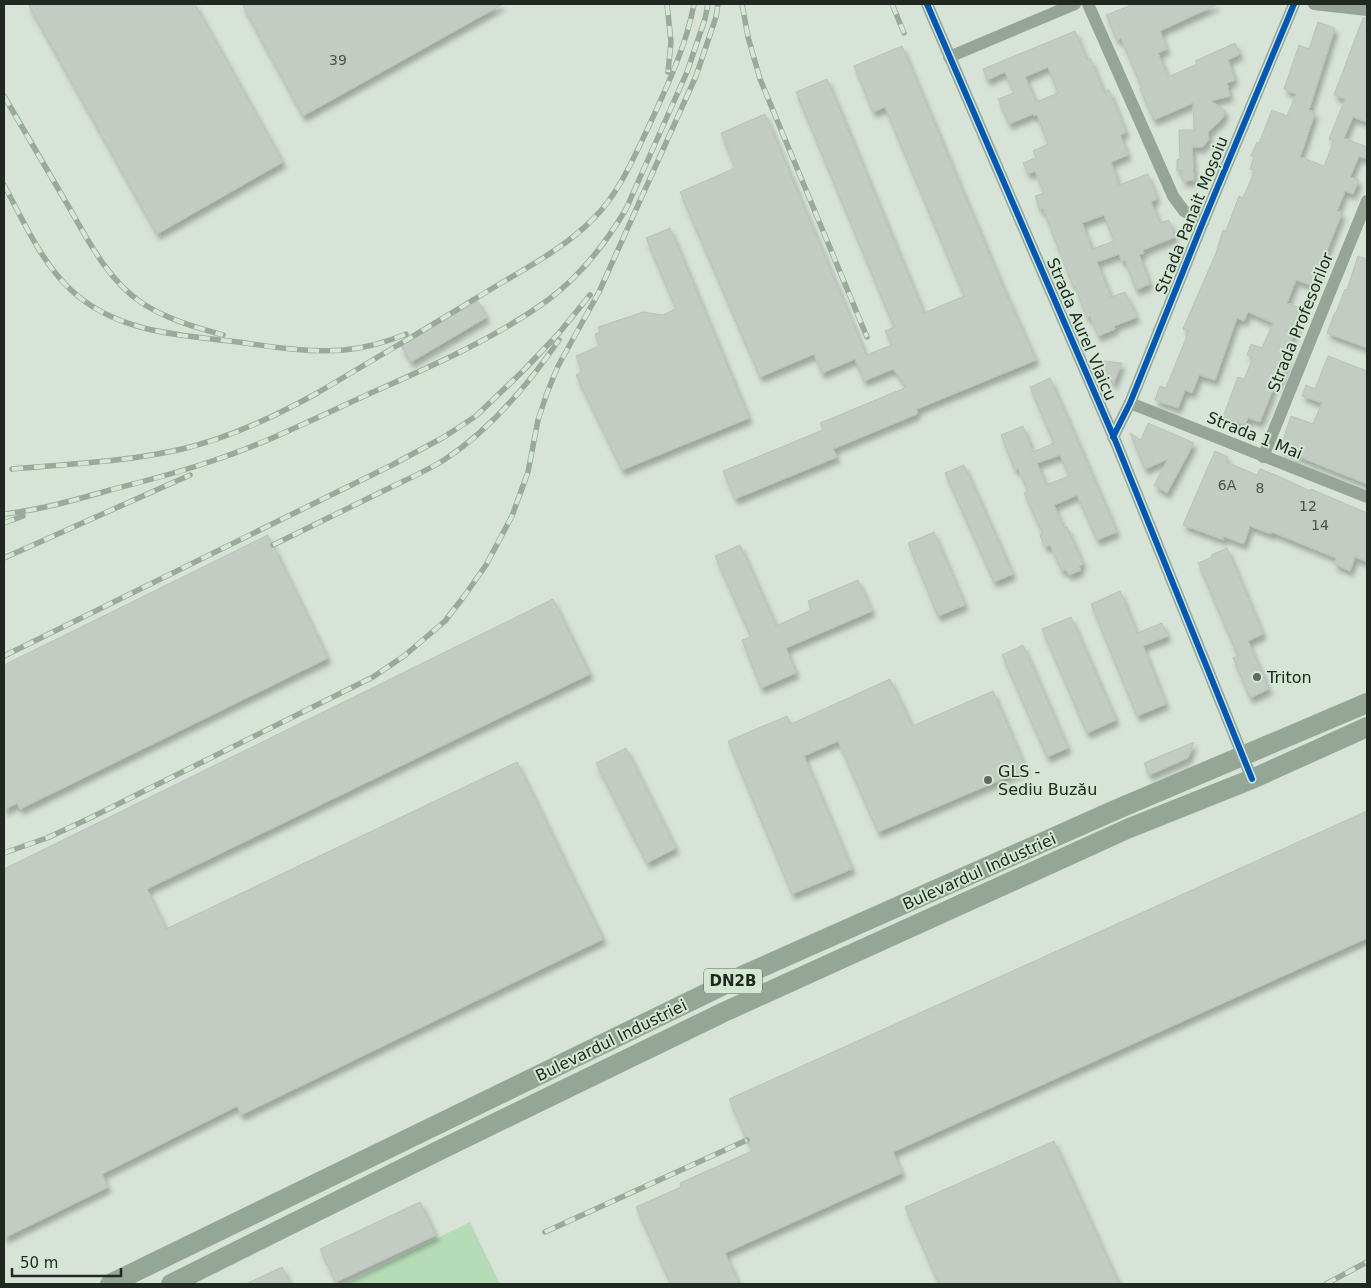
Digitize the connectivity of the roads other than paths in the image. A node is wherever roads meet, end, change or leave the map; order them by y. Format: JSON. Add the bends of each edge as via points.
{"nodes":[{"id":1,"x":926,"y":4,"type":"edge"},
{"id":2,"x":1074,"y":4,"type":"edge"},
{"id":3,"x":1088,"y":4,"type":"edge"},
{"id":4,"x":1294,"y":4,"type":"edge"},
{"id":5,"x":1314,"y":4,"type":"edge"},
{"id":6,"x":1367,"y":10,"type":"edge"},
{"id":7,"x":949,"y":57,"type":"junction"},
{"id":8,"x":1367,"y":201,"type":"edge"},
{"id":9,"x":1203,"y":222,"type":"junction"},
{"id":10,"x":1130,"y":403,"type":"junction"},
{"id":11,"x":1113,"y":436,"type":"junction"},
{"id":12,"x":1264,"y":457,"type":"junction"},
{"id":13,"x":1367,"y":497,"type":"edge"},
{"id":14,"x":1367,"y":703,"type":"edge"},
{"id":15,"x":1367,"y":727,"type":"edge"},
{"id":16,"x":1243,"y":756,"type":"junction"},
{"id":17,"x":1252,"y":779,"type":"junction"},
{"id":18,"x":168,"y":1274,"type":"edge"},
{"id":19,"x":110,"y":1284,"type":"edge"}],
"edges":[{"from":1,"to":7,"type":"street","name":"Strada Aurel Vlaicu"},
{"from":2,"to":7,"type":"street"},
{"from":3,"to":9,"type":"street","via":[[1173,196],[1184,211]]},
{"from":4,"to":9,"type":"street","name":"Strada Panait Moșoiu"},
{"from":5,"to":6,"type":"street"},
{"from":7,"to":11,"type":"street","name":"Strada Aurel Vlaicu"},
{"from":8,"to":12,"type":"street","name":"Strada Profesorilor"},
{"from":9,"to":10,"type":"street","name":"Strada Panait Moșoiu"},
{"from":10,"to":11,"type":"street","name":"Strada Panait Moșoiu"},
{"from":10,"to":12,"type":"street","name":"Strada 1 Mai"},
{"from":11,"to":16,"type":"street","name":"Strada Aurel Vlaicu"},
{"from":12,"to":13,"type":"street","name":"Strada 1 Mai"},
{"from":14,"to":16,"type":"main road","name":"Bulevardul Industriei","number":"DN2B"},
{"from":15,"to":17,"type":"main road","name":"Bulevardul Industriei","number":"DN2B"},
{"from":16,"to":17,"type":"street","name":"Strada Aurel Vlaicu"},
{"from":16,"to":18,"type":"main road","name":"Bulevardul Industriei","number":"DN2B","via":[[744,975]]},
{"from":17,"to":18,"type":"main road","name":"Bulevardul Industriei","number":"DN2B","via":[[1127,829],[724,1012],[474,1133]]},
{"from":18,"to":19,"type":"main road","name":"Bulevardul Industriei","number":"DN2B"}]}
